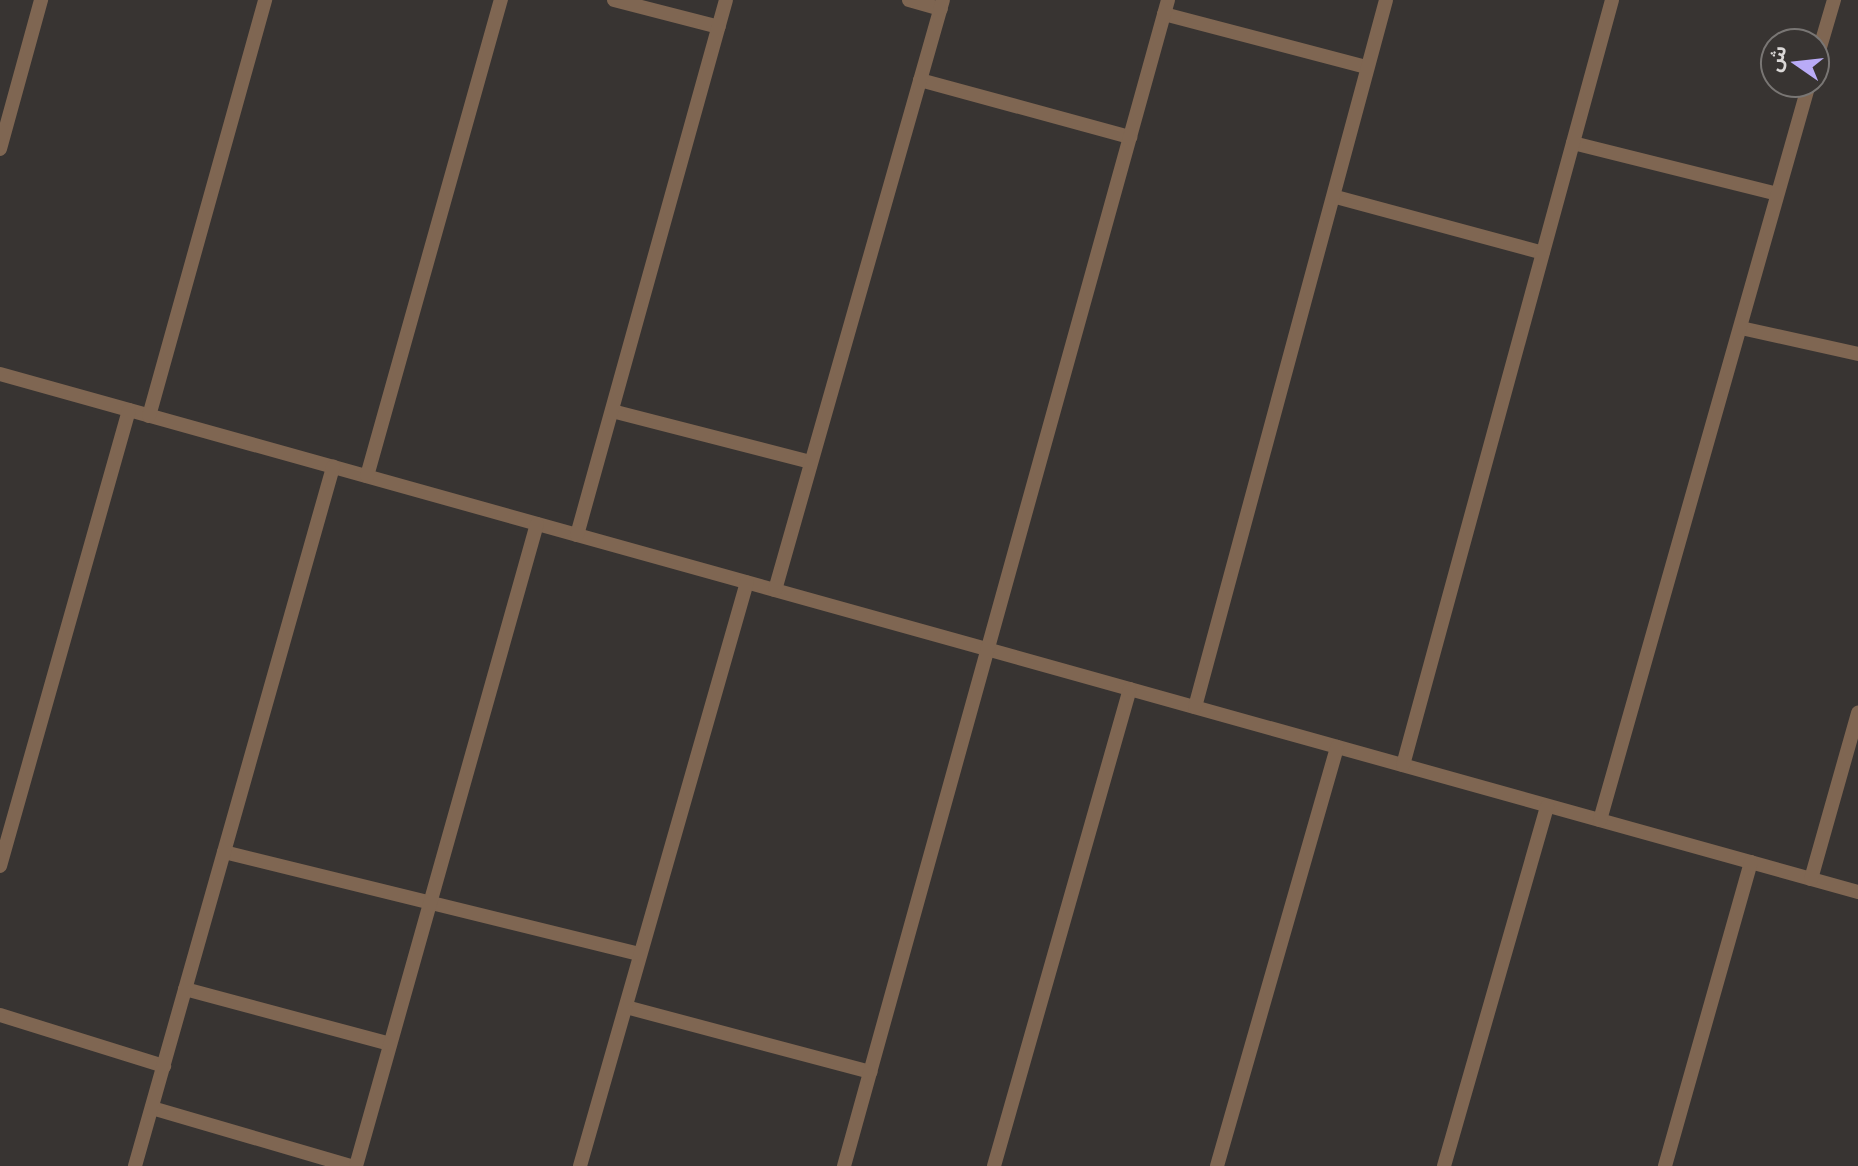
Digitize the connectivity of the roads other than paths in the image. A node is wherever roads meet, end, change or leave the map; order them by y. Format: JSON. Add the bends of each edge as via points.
{"nodes":[{"id":1,"x":41,"y":0,"type":"edge"},
{"id":2,"x":265,"y":0,"type":"edge"},
{"id":3,"x":501,"y":0,"type":"edge"},
{"id":4,"x":614,"y":0,"type":"edge"},
{"id":5,"x":726,"y":0,"type":"edge"},
{"id":6,"x":909,"y":0,"type":"edge"},
{"id":7,"x":1386,"y":0,"type":"edge"},
{"id":8,"x":1612,"y":0,"type":"edge"},
{"id":9,"x":1834,"y":0,"type":"edge"},
{"id":10,"x":942,"y":4,"type":"edge"},
{"id":11,"x":1166,"y":7,"type":"edge"},
{"id":12,"x":719,"y":27,"type":"junction"},
{"id":13,"x":1826,"y":28,"type":"edge"},
{"id":14,"x":1366,"y":67,"type":"junction"},
{"id":15,"x":920,"y":80,"type":"junction"},
{"id":16,"x":1805,"y":98,"type":"edge"},
{"id":17,"x":1130,"y":137,"type":"junction"},
{"id":18,"x":1573,"y":143,"type":"junction"},
{"id":19,"x":0,"y":149,"type":"edge"},
{"id":20,"x":1777,"y":194,"type":"junction"},
{"id":21,"x":1336,"y":197,"type":"junction"},
{"id":22,"x":1543,"y":253,"type":"junction"},
{"id":23,"x":1741,"y":328,"type":"junction"},
{"id":24,"x":1858,"y":354,"type":"edge"},
{"id":25,"x":0,"y":374,"type":"edge"},
{"id":26,"x":129,"y":410,"type":"junction"},
{"id":27,"x":612,"y":411,"type":"junction"},
{"id":28,"x":149,"y":416,"type":"junction"},
{"id":29,"x":811,"y":462,"type":"junction"},
{"id":30,"x":332,"y":467,"type":"junction"},
{"id":31,"x":367,"y":476,"type":"junction"},
{"id":32,"x":537,"y":524,"type":"junction"},
{"id":33,"x":577,"y":535,"type":"junction"},
{"id":34,"x":747,"y":582,"type":"junction"},
{"id":35,"x":775,"y":590,"type":"junction"},
{"id":36,"x":988,"y":650,"type":"junction"},
{"id":37,"x":1130,"y":689,"type":"junction"},
{"id":38,"x":1195,"y":707,"type":"junction"},
{"id":39,"x":1858,"y":713,"type":"edge"},
{"id":40,"x":1337,"y":747,"type":"junction"},
{"id":41,"x":1403,"y":765,"type":"junction"},
{"id":42,"x":1547,"y":806,"type":"junction"},
{"id":43,"x":1601,"y":820,"type":"junction"},
{"id":44,"x":4,"y":837,"type":"edge"},
{"id":45,"x":224,"y":852,"type":"junction"},
{"id":46,"x":1751,"y":862,"type":"junction"},
{"id":47,"x":0,"y":866,"type":"edge"},
{"id":48,"x":1811,"y":879,"type":"junction"},
{"id":49,"x":1858,"y":892,"type":"edge"},
{"id":50,"x":430,"y":903,"type":"junction"},
{"id":51,"x":640,"y":954,"type":"junction"},
{"id":52,"x":185,"y":989,"type":"junction"},
{"id":53,"x":626,"y":1007,"type":"junction"},
{"id":54,"x":0,"y":1016,"type":"edge"},
{"id":55,"x":390,"y":1044,"type":"junction"},
{"id":56,"x":164,"y":1066,"type":"junction"},
{"id":57,"x":870,"y":1072,"type":"junction"},
{"id":58,"x":152,"y":1108,"type":"junction"},
{"id":59,"x":135,"y":1166,"type":"edge"},
{"id":60,"x":353,"y":1166,"type":"edge"},
{"id":61,"x":580,"y":1166,"type":"edge"},
{"id":62,"x":844,"y":1166,"type":"edge"},
{"id":63,"x":994,"y":1166,"type":"edge"},
{"id":64,"x":1217,"y":1166,"type":"edge"},
{"id":65,"x":1444,"y":1166,"type":"edge"},
{"id":66,"x":1665,"y":1166,"type":"edge"}],
"edges":[{"from":1,"to":19,"type":"street"},
{"from":2,"to":28,"type":"street"},
{"from":3,"to":31,"type":"street"},
{"from":4,"to":12,"type":"street"},
{"from":5,"to":12,"type":"street"},
{"from":6,"to":10,"type":"street"},
{"from":7,"to":14,"type":"street"},
{"from":8,"to":18,"type":"street"},
{"from":9,"to":13,"type":"street"},
{"from":10,"to":15,"type":"street"},
{"from":11,"to":14,"type":"street","via":[[1254,41]]},
{"from":11,"to":17,"type":"street"},
{"from":12,"to":27,"type":"street"},
{"from":14,"to":21,"type":"street"},
{"from":15,"to":17,"type":"street"},
{"from":15,"to":29,"type":"street"},
{"from":16,"to":20,"type":"street"},
{"from":17,"to":36,"type":"street"},
{"from":18,"to":20,"type":"street"},
{"from":18,"to":22,"type":"street"},
{"from":20,"to":23,"type":"street"},
{"from":21,"to":22,"type":"street"},
{"from":21,"to":38,"type":"street"},
{"from":22,"to":41,"type":"street"},
{"from":23,"to":24,"type":"street"},
{"from":23,"to":43,"type":"street"},
{"from":25,"to":26,"type":"street"},
{"from":26,"to":28,"type":"street"},
{"from":26,"to":44,"type":"street"},
{"from":27,"to":29,"type":"street"},
{"from":27,"to":33,"type":"street"},
{"from":28,"to":30,"type":"street"},
{"from":29,"to":35,"type":"street"},
{"from":30,"to":31,"type":"street"},
{"from":30,"to":45,"type":"street"},
{"from":31,"to":32,"type":"street"},
{"from":32,"to":33,"type":"street"},
{"from":32,"to":50,"type":"street"},
{"from":33,"to":34,"type":"street"},
{"from":34,"to":35,"type":"street"},
{"from":34,"to":51,"type":"street"},
{"from":35,"to":36,"type":"street"},
{"from":36,"to":37,"type":"street"},
{"from":36,"to":57,"type":"street"},
{"from":37,"to":38,"type":"street"},
{"from":37,"to":63,"type":"street"},
{"from":38,"to":40,"type":"street"},
{"from":39,"to":48,"type":"street"},
{"from":40,"to":41,"type":"street"},
{"from":40,"to":64,"type":"street"},
{"from":41,"to":42,"type":"street"},
{"from":42,"to":43,"type":"street"},
{"from":42,"to":65,"type":"street"},
{"from":43,"to":46,"type":"street"},
{"from":44,"to":47,"type":"street"},
{"from":45,"to":50,"type":"street"},
{"from":45,"to":52,"type":"street"},
{"from":46,"to":48,"type":"street"},
{"from":46,"to":66,"type":"street"},
{"from":48,"to":49,"type":"street"},
{"from":50,"to":51,"type":"street"},
{"from":50,"to":55,"type":"street"},
{"from":51,"to":53,"type":"street"},
{"from":52,"to":55,"type":"street"},
{"from":52,"to":56,"type":"street"},
{"from":53,"to":57,"type":"street"},
{"from":53,"to":61,"type":"street"},
{"from":54,"to":56,"type":"street"},
{"from":55,"to":60,"type":"street"},
{"from":56,"to":58,"type":"street"},
{"from":57,"to":62,"type":"street"},
{"from":58,"to":59,"type":"street"},
{"from":58,"to":60,"type":"street"}]}
